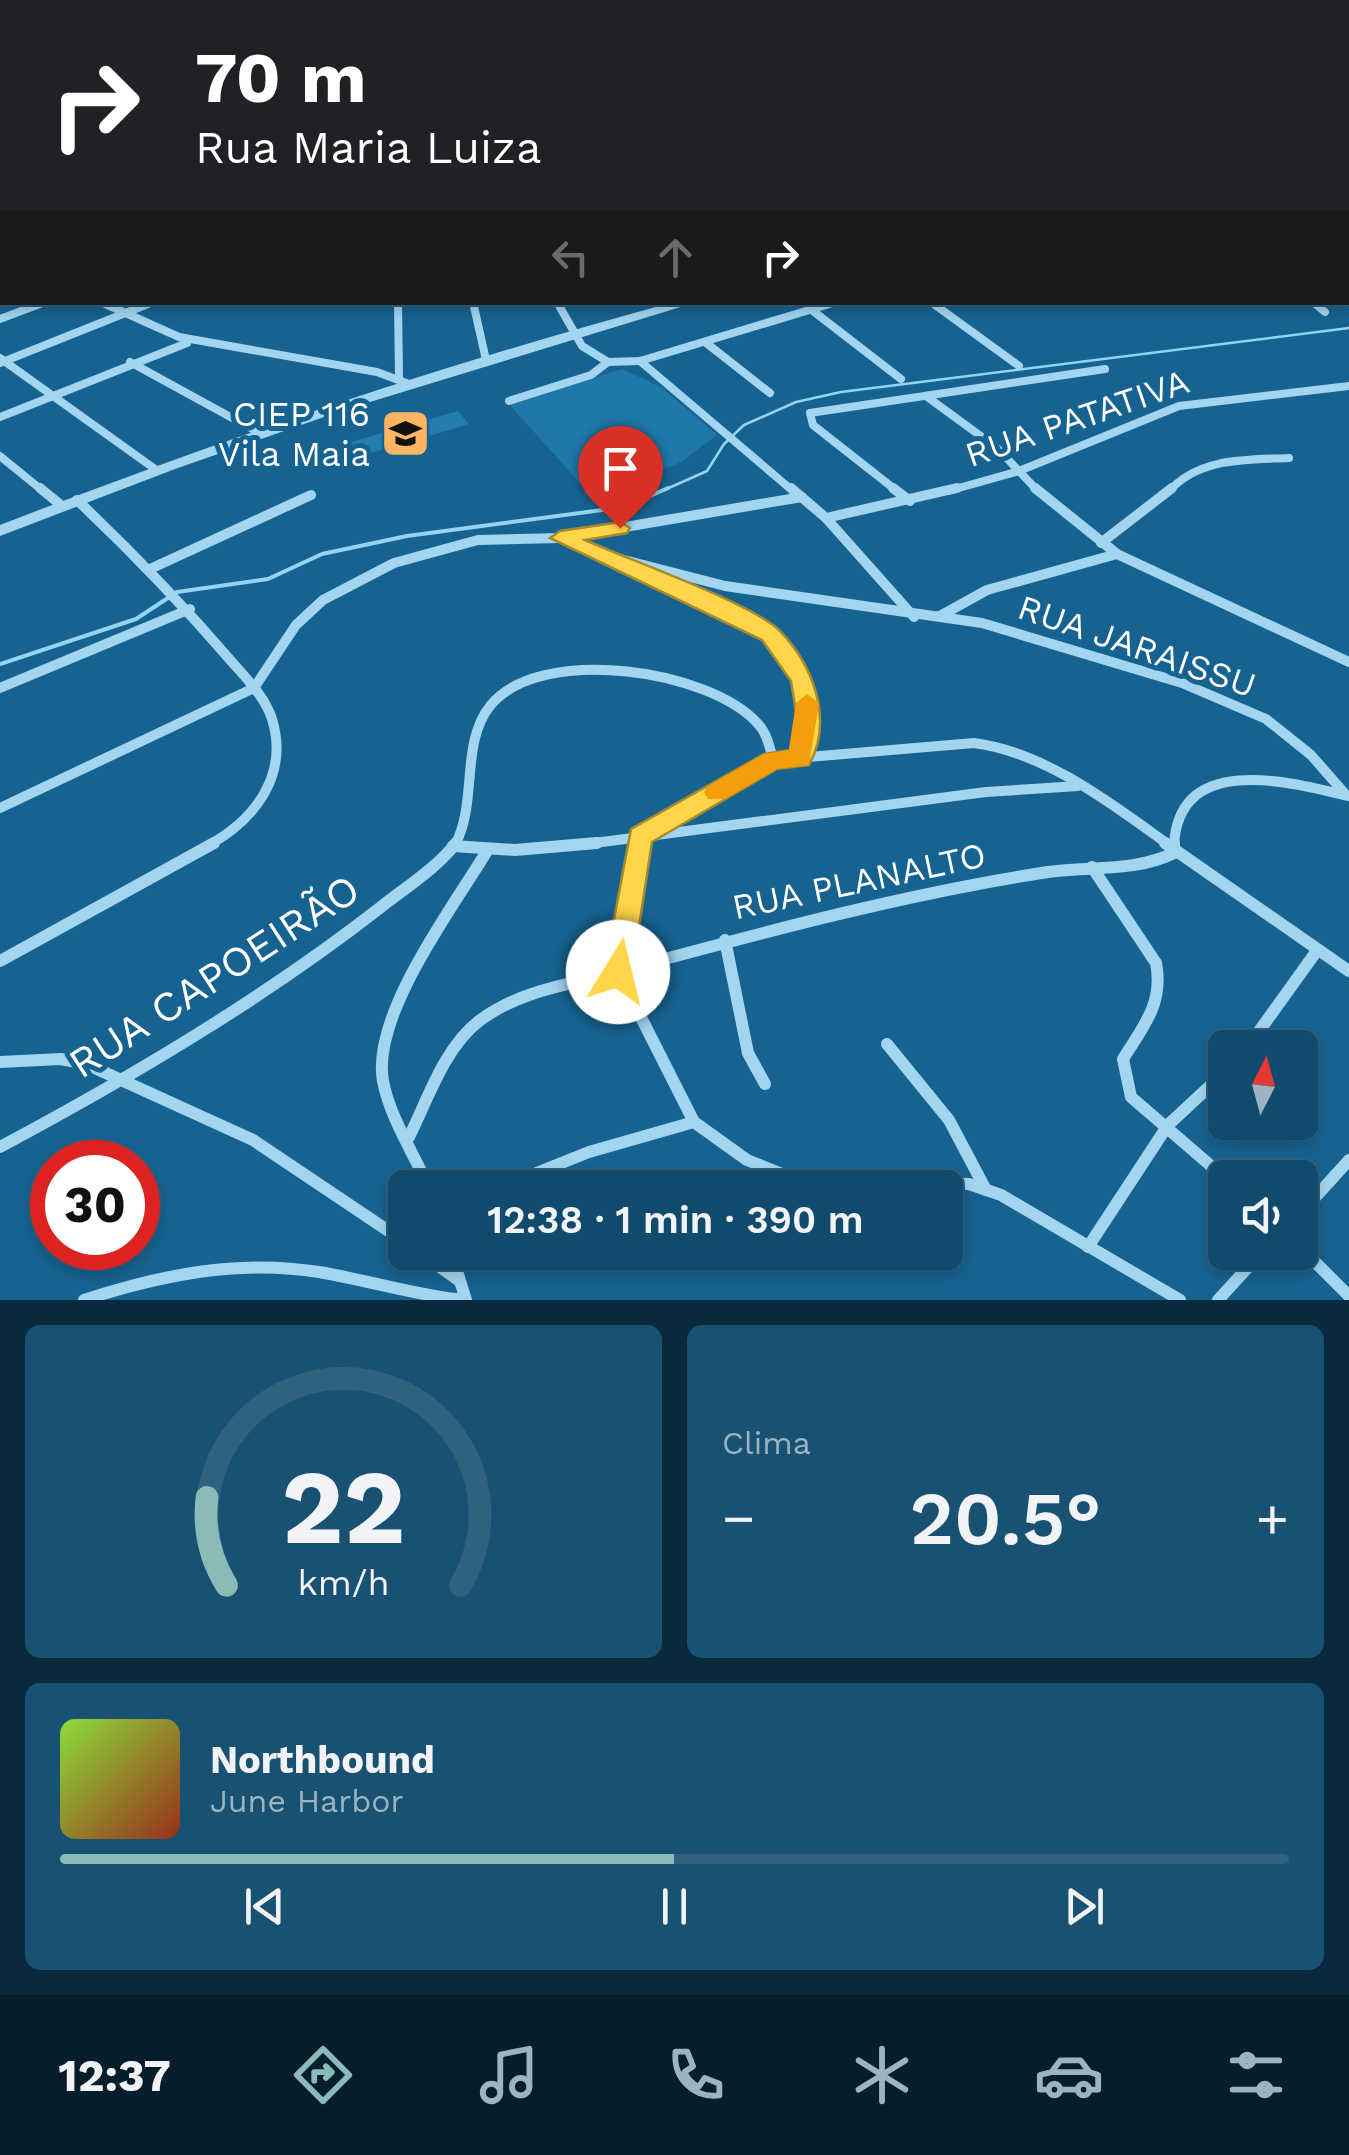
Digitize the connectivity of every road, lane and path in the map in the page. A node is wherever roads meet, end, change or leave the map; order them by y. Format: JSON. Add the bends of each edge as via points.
{"nodes":[{"id":1,"x":37,"y":305,"type":"edge"},
{"id":2,"x":106,"y":305,"type":"edge"},
{"id":3,"x":147,"y":305,"type":"edge"},
{"id":4,"x":398,"y":305,"type":"edge"},
{"id":5,"x":474,"y":305,"type":"edge"},
{"id":6,"x":558,"y":305,"type":"edge"},
{"id":7,"x":680,"y":305,"type":"edge"},
{"id":8,"x":828,"y":305,"type":"edge"},
{"id":9,"x":936,"y":305,"type":"edge"},
{"id":10,"x":1317,"y":305,"type":"edge"},
{"id":11,"x":813,"y":311,"type":"junction"},
{"id":12,"x":1326,"y":312,"type":"dead end"},
{"id":13,"x":124,"y":316,"type":"junction"},
{"id":14,"x":0,"y":319,"type":"edge"},
{"id":15,"x":570,"y":334,"type":"junction"},
{"id":16,"x":705,"y":342,"type":"junction"},
{"id":17,"x":188,"y":343,"type":"junction"},
{"id":18,"x":486,"y":360,"type":"junction"},
{"id":19,"x":640,"y":360,"type":"junction"},
{"id":20,"x":2,"y":361,"type":"edge"},
{"id":21,"x":130,"y":362,"type":"junction"},
{"id":22,"x":608,"y":362,"type":"junction"},
{"id":23,"x":1019,"y":366,"type":"dead end"},
{"id":24,"x":1105,"y":369,"type":"dead end"},
{"id":25,"x":901,"y":379,"type":"dead end"},
{"id":26,"x":404,"y":380,"type":"junction"},
{"id":27,"x":1349,"y":386,"type":"edge"},
{"id":28,"x":770,"y":392,"type":"dead end"},
{"id":29,"x":54,"y":394,"type":"junction"},
{"id":30,"x":926,"y":396,"type":"junction"},
{"id":31,"x":509,"y":402,"type":"dead end"},
{"id":32,"x":0,"y":416,"type":"edge"},
{"id":33,"x":256,"y":432,"type":"junction"},
{"id":34,"x":0,"y":456,"type":"edge"},
{"id":35,"x":1289,"y":458,"type":"dead end"},
{"id":36,"x":155,"y":469,"type":"junction"},
{"id":37,"x":1019,"y":471,"type":"junction"},
{"id":38,"x":311,"y":495,"type":"dead end"},
{"id":39,"x":802,"y":497,"type":"junction"},
{"id":40,"x":910,"y":501,"type":"junction"},
{"id":41,"x":70,"y":503,"type":"junction"},
{"id":42,"x":826,"y":518,"type":"junction"},
{"id":43,"x":0,"y":531,"type":"edge"},
{"id":44,"x":560,"y":538,"type":"junction"},
{"id":45,"x":1102,"y":543,"type":"junction"},
{"id":46,"x":598,"y":553,"type":"junction"},
{"id":47,"x":1117,"y":554,"type":"junction"},
{"id":48,"x":150,"y":569,"type":"junction"},
{"id":49,"x":187,"y":606,"type":"junction"},
{"id":50,"x":940,"y":616,"type":"junction"},
{"id":51,"x":914,"y":617,"type":"junction"},
{"id":52,"x":1349,"y":662,"type":"edge"},
{"id":53,"x":0,"y":688,"type":"edge"},
{"id":54,"x":254,"y":688,"type":"junction"},
{"id":55,"x":800,"y":758,"type":"junction"},
{"id":56,"x":772,"y":760,"type":"junction"},
{"id":57,"x":1079,"y":786,"type":"junction"},
{"id":58,"x":1348,"y":796,"type":"edge"},
{"id":59,"x":0,"y":808,"type":"edge"},
{"id":60,"x":640,"y":836,"type":"junction"},
{"id":61,"x":453,"y":846,"type":"junction"},
{"id":62,"x":487,"y":851,"type":"junction"},
{"id":63,"x":1174,"y":853,"type":"junction"},
{"id":64,"x":1092,"y":868,"type":"junction"},
{"id":65,"x":724,"y":940,"type":"junction"},
{"id":66,"x":1316,"y":952,"type":"junction"},
{"id":67,"x":0,"y":961,"type":"edge"},
{"id":68,"x":1349,"y":971,"type":"edge"},
{"id":69,"x":618,"y":972,"type":"junction"},
{"id":70,"x":1260,"y":1030,"type":"edge"},
{"id":71,"x":887,"y":1044,"type":"dead end"},
{"id":72,"x":0,"y":1062,"type":"edge"},
{"id":73,"x":118,"y":1081,"type":"junction"},
{"id":74,"x":765,"y":1084,"type":"dead end"},
{"id":75,"x":1208,"y":1088,"type":"edge"},
{"id":76,"x":694,"y":1122,"type":"junction"},
{"id":77,"x":1168,"y":1126,"type":"junction"},
{"id":78,"x":409,"y":1137,"type":"junction"},
{"id":79,"x":0,"y":1147,"type":"edge"},
{"id":80,"x":1349,"y":1160,"type":"edge"},
{"id":81,"x":1208,"y":1162,"type":"edge"},
{"id":82,"x":422,"y":1170,"type":"edge"},
{"id":83,"x":544,"y":1170,"type":"edge"},
{"id":84,"x":986,"y":1190,"type":"junction"},
{"id":85,"x":1318,"y":1194,"type":"edge"},
{"id":86,"x":388,"y":1231,"type":"edge"},
{"id":87,"x":1088,"y":1248,"type":"junction"},
{"id":88,"x":1318,"y":1265,"type":"edge"},
{"id":89,"x":445,"y":1270,"type":"edge"},
{"id":90,"x":456,"y":1270,"type":"edge"},
{"id":91,"x":1246,"y":1270,"type":"edge"},
{"id":92,"x":459,"y":1280,"type":"junction"},
{"id":93,"x":1349,"y":1296,"type":"edge"},
{"id":94,"x":84,"y":1300,"type":"edge"},
{"id":95,"x":464,"y":1300,"type":"edge"},
{"id":96,"x":1180,"y":1300,"type":"edge"},
{"id":97,"x":1218,"y":1300,"type":"edge"}],
"edges":[{"from":1,"to":14,"type":"street"},
{"from":2,"to":13,"type":"street"},
{"from":3,"to":13,"type":"street"},
{"from":4,"to":26,"type":"street"},
{"from":5,"to":18,"type":"street"},
{"from":6,"to":15,"type":"street"},
{"from":7,"to":15,"type":"street"},
{"from":8,"to":11,"type":"street"},
{"from":9,"to":23,"type":"street"},
{"from":10,"to":12,"type":"street"},
{"from":11,"to":16,"type":"street"},
{"from":11,"to":25,"type":"street"},
{"from":13,"to":17,"type":"street"},
{"from":13,"to":20,"type":"street"},
{"from":15,"to":18,"type":"street"},
{"from":15,"to":22,"type":"street","via":[[588,354]]},
{"from":16,"to":19,"type":"street"},
{"from":16,"to":28,"type":"street"},
{"from":17,"to":21,"type":"street"},
{"from":17,"to":26,"type":"street"},
{"from":18,"to":26,"type":"street"},
{"from":19,"to":22,"type":"street"},
{"from":19,"to":39,"type":"street"},
{"from":20,"to":29,"type":"street"},
{"from":21,"to":29,"type":"street"},
{"from":21,"to":33,"type":"street"},
{"from":22,"to":31,"type":"street","via":[[591,375]]},
{"from":24,"to":30,"type":"street"},
{"from":26,"to":33,"type":"street"},
{"from":27,"to":37,"type":"street","name":"RUA PATATIVA","via":[[1179,406]]},
{"from":29,"to":32,"type":"street"},
{"from":29,"to":36,"type":"street"},
{"from":30,"to":37,"type":"street"},
{"from":30,"to":40,"type":"street","via":[[818,410],[808,417]]},
{"from":33,"to":36,"type":"street"},
{"from":34,"to":41,"type":"street"},
{"from":35,"to":45,"type":"street","via":[[1186,472],[1159,502]]},
{"from":36,"to":41,"type":"street"},
{"from":37,"to":40,"type":"street","name":"RUA PATATIVA"},
{"from":37,"to":45,"type":"street"},
{"from":38,"to":48,"type":"street"},
{"from":39,"to":42,"type":"street"},
{"from":39,"to":44,"type":"street"},
{"from":40,"to":42,"type":"street","name":"RUA PATATIVA"},
{"from":41,"to":43,"type":"street"},
{"from":41,"to":48,"type":"street"},
{"from":42,"to":51,"type":"street"},
{"from":44,"to":46,"type":"street"},
{"from":44,"to":54,"type":"street","via":[[506,537],[433,549],[356,581],[296,625]]},
{"from":45,"to":47,"type":"street"},
{"from":46,"to":51,"type":"street","name":"RUA JARAISSU","via":[[725,586]]},
{"from":46,"to":55,"type":"street","via":[[770,635],[794,664],[807,697]]},
{"from":47,"to":50,"type":"street","name":"RUA JARAISSU","via":[[987,590]]},
{"from":47,"to":52,"type":"street"},
{"from":48,"to":49,"type":"street"},
{"from":49,"to":53,"type":"street"},
{"from":49,"to":54,"type":"street"},
{"from":50,"to":51,"type":"street","name":"RUA JARAISSU"},
{"from":50,"to":58,"type":"street","name":"RUA JARAISSU","via":[[1104,658],[1228,700],[1286,734]]},
{"from":54,"to":59,"type":"street"},
{"from":54,"to":67,"type":"street","via":[[271,717],[276,746],[270,791],[253,815],[192,856]]},
{"from":55,"to":56,"type":"street"},
{"from":55,"to":57,"type":"street","via":[[974,743],[1021,755]]},
{"from":56,"to":60,"type":"street"},
{"from":56,"to":61,"type":"street","via":[[757,722],[687,684],[616,669],[538,678],[490,702],[476,724],[467,814]]},
{"from":57,"to":60,"type":"street","via":[[992,789],[837,815]]},
{"from":57,"to":63,"type":"street","via":[[1133,817]]},
{"from":58,"to":63,"type":"street","via":[[1240,781],[1208,784],[1183,803]]},
{"from":60,"to":62,"type":"street","via":[[584,847]]},
{"from":60,"to":69,"type":"street"},
{"from":61,"to":62,"type":"street"},
{"from":61,"to":73,"type":"street","name":"RUA CAPOEIRÃO","via":[[366,922]]},
{"from":62,"to":78,"type":"street","via":[[388,1030],[383,1080]]},
{"from":63,"to":64,"type":"street","name":"RUA PLANALTO","via":[[1152,864]]},
{"from":63,"to":66,"type":"street"},
{"from":64,"to":65,"type":"street","name":"RUA PLANALTO"},
{"from":64,"to":77,"type":"street","via":[[1156,963],[1159,1006],[1123,1059],[1130,1098]]},
{"from":65,"to":69,"type":"street","name":"RUA PLANALTO"},
{"from":65,"to":74,"type":"street","via":[[748,1053]]},
{"from":66,"to":68,"type":"street"},
{"from":66,"to":70,"type":"street"},
{"from":69,"to":76,"type":"street"},
{"from":69,"to":78,"type":"street","name":"RUA PLANALTO","via":[[535,990],[478,1022],[452,1050]]},
{"from":71,"to":84,"type":"street","via":[[958,1132]]},
{"from":72,"to":73,"type":"street","via":[[78,1058]]},
{"from":73,"to":79,"type":"street","name":"RUA CAPOEIRÃO"},
{"from":73,"to":86,"type":"street","via":[[253,1140]]},
{"from":75,"to":77,"type":"street"},
{"from":76,"to":83,"type":"street"},
{"from":76,"to":84,"type":"street","via":[[747,1160],[792,1178],[861,1188],[920,1181]]},
{"from":77,"to":81,"type":"street"},
{"from":77,"to":87,"type":"street"},
{"from":78,"to":82,"type":"street"},
{"from":80,"to":85,"type":"street"},
{"from":84,"to":87,"type":"street"},
{"from":87,"to":96,"type":"street"},
{"from":88,"to":93,"type":"street"},
{"from":89,"to":92,"type":"street"},
{"from":90,"to":92,"type":"street"},
{"from":91,"to":97,"type":"street"},
{"from":92,"to":95,"type":"street"},
{"from":94,"to":95,"type":"street","via":[[180,1274],[259,1266]]}]}
